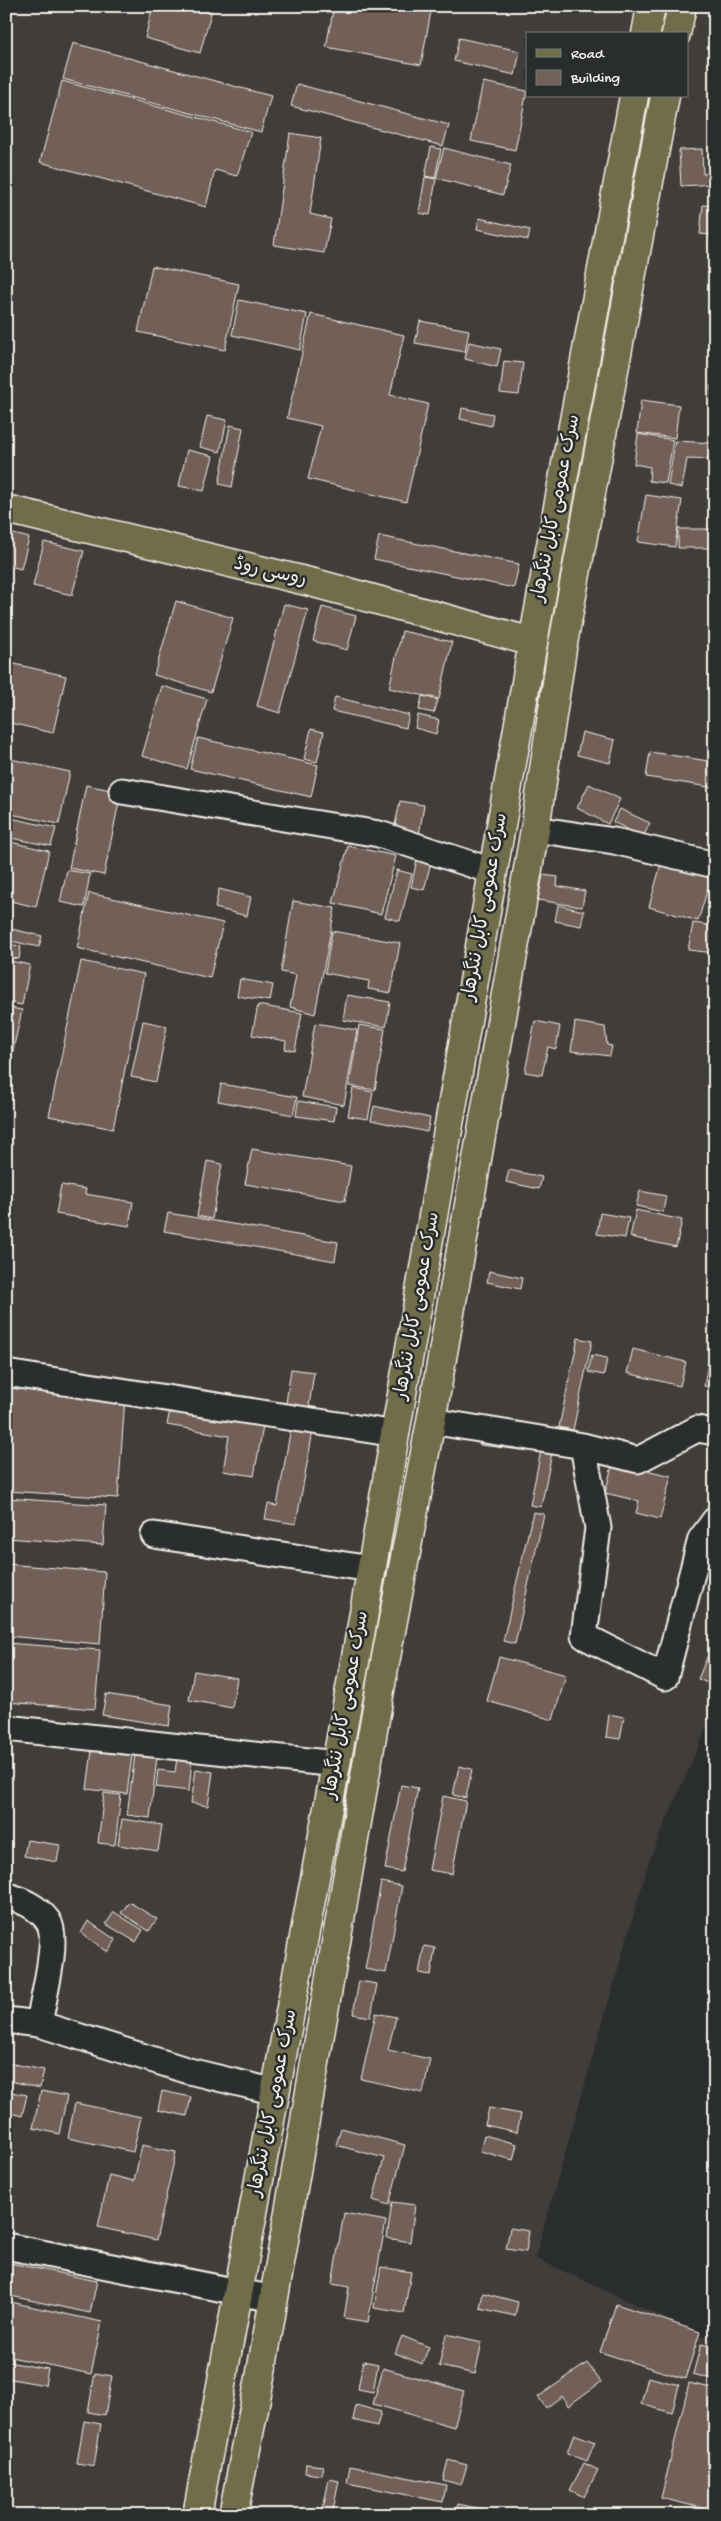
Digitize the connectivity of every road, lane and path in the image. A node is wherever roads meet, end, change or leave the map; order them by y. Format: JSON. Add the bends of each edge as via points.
{"nodes":[{"id":1,"x":651,"y":6,"type":"edge"},
{"id":2,"x":682,"y":6,"type":"edge"},
{"id":3,"x":646,"y":32,"type":"edge"},
{"id":4,"x":676,"y":32,"type":"edge"},
{"id":5,"x":634,"y":98,"type":"edge"},
{"id":6,"x":665,"y":98,"type":"edge"},
{"id":7,"x":6,"y":509,"type":"edge"},
{"id":8,"x":533,"y":642,"type":"junction"},
{"id":9,"x":122,"y":791,"type":"dead end"},
{"id":10,"x":535,"y":829,"type":"junction"},
{"id":11,"x":715,"y":865,"type":"edge"},
{"id":12,"x":492,"y":871,"type":"junction"},
{"id":13,"x":420,"y":1291,"type":"junction"},
{"id":14,"x":453,"y":1296,"type":"junction"},
{"id":15,"x":6,"y":1373,"type":"edge"},
{"id":16,"x":431,"y":1421,"type":"junction"},
{"id":17,"x":715,"y":1432,"type":"edge"},
{"id":18,"x":396,"y":1434,"type":"junction"},
{"id":19,"x":583,"y":1446,"type":"junction"},
{"id":20,"x":715,"y":1520,"type":"edge"},
{"id":21,"x":154,"y":1535,"type":"dead end"},
{"id":22,"x":371,"y":1569,"type":"junction"},
{"id":23,"x":6,"y":1728,"type":"edge"},
{"id":24,"x":336,"y":1764,"type":"junction"},
{"id":25,"x":6,"y":1895,"type":"edge"},
{"id":26,"x":6,"y":2020,"type":"edge"},
{"id":27,"x":39,"y":2024,"type":"junction"},
{"id":28,"x":276,"y":2092,"type":"junction"},
{"id":29,"x":6,"y":2246,"type":"edge"},
{"id":30,"x":238,"y":2292,"type":"junction"},
{"id":31,"x":274,"y":2299,"type":"junction"},
{"id":32,"x":197,"y":2515,"type":"edge"},
{"id":33,"x":233,"y":2515,"type":"edge"}],
"edges":[{"from":1,"to":3,"type":"main road"},
{"from":2,"to":4,"type":"main road"},
{"from":5,"to":8,"type":"main road","name":"سرک عمومی کابل ننگرهار"},
{"from":6,"to":10,"type":"main road","name":"سرک عمومی کابل ننگرهار","via":[[562,649]]},
{"from":7,"to":8,"type":"main road","name":"روسی روڈ","via":[[314,583]]},
{"from":8,"to":12,"type":"main road","name":"سرک عمومی کابل ننگرهار"},
{"from":9,"to":12,"type":"street","via":[[379,834]]},
{"from":10,"to":11,"type":"street","via":[[614,841]]},
{"from":10,"to":14,"type":"main road","name":"سرک عمومی کابل ننگرهار"},
{"from":12,"to":13,"type":"main road","name":"سرک عمومی کابل ننگرهار"},
{"from":13,"to":14,"type":"main road"},
{"from":13,"to":18,"type":"main road","name":"سرک عمومی کابل ننگرهار"},
{"from":14,"to":16,"type":"main road","name":"سرک عمومی کابل ننگرهار"},
{"from":15,"to":18,"type":"street"},
{"from":16,"to":19,"type":"street"},
{"from":16,"to":31,"type":"main road","name":"سرک عمومی کابل ننگرهار"},
{"from":17,"to":19,"type":"street","via":[[697,1429],[638,1460]]},
{"from":18,"to":22,"type":"main road","name":"سرک عمومی کابل ننگرهار"},
{"from":19,"to":20,"type":"street","via":[[598,1528],[584,1636],[665,1677],[701,1539]]},
{"from":21,"to":22,"type":"street"},
{"from":22,"to":24,"type":"main road","name":"سرک عمومی کابل ننگرهار"},
{"from":23,"to":24,"type":"street"},
{"from":24,"to":28,"type":"main road","name":"سرک عمومی کابل ننگرهار"},
{"from":25,"to":27,"type":"street","via":[[30,1903],[49,1922],[53,1942]]},
{"from":26,"to":27,"type":"street"},
{"from":27,"to":28,"type":"street","via":[[189,2072]]},
{"from":28,"to":30,"type":"main road","name":"سرک عمومی کابل ننگرهار"},
{"from":29,"to":30,"type":"street"},
{"from":30,"to":31,"type":"street"},
{"from":30,"to":32,"type":"main road","name":"سرک عمومی کابل ننگرهار"},
{"from":31,"to":33,"type":"main road","name":"سرک عمومی کابل ننگرهار"}]}
